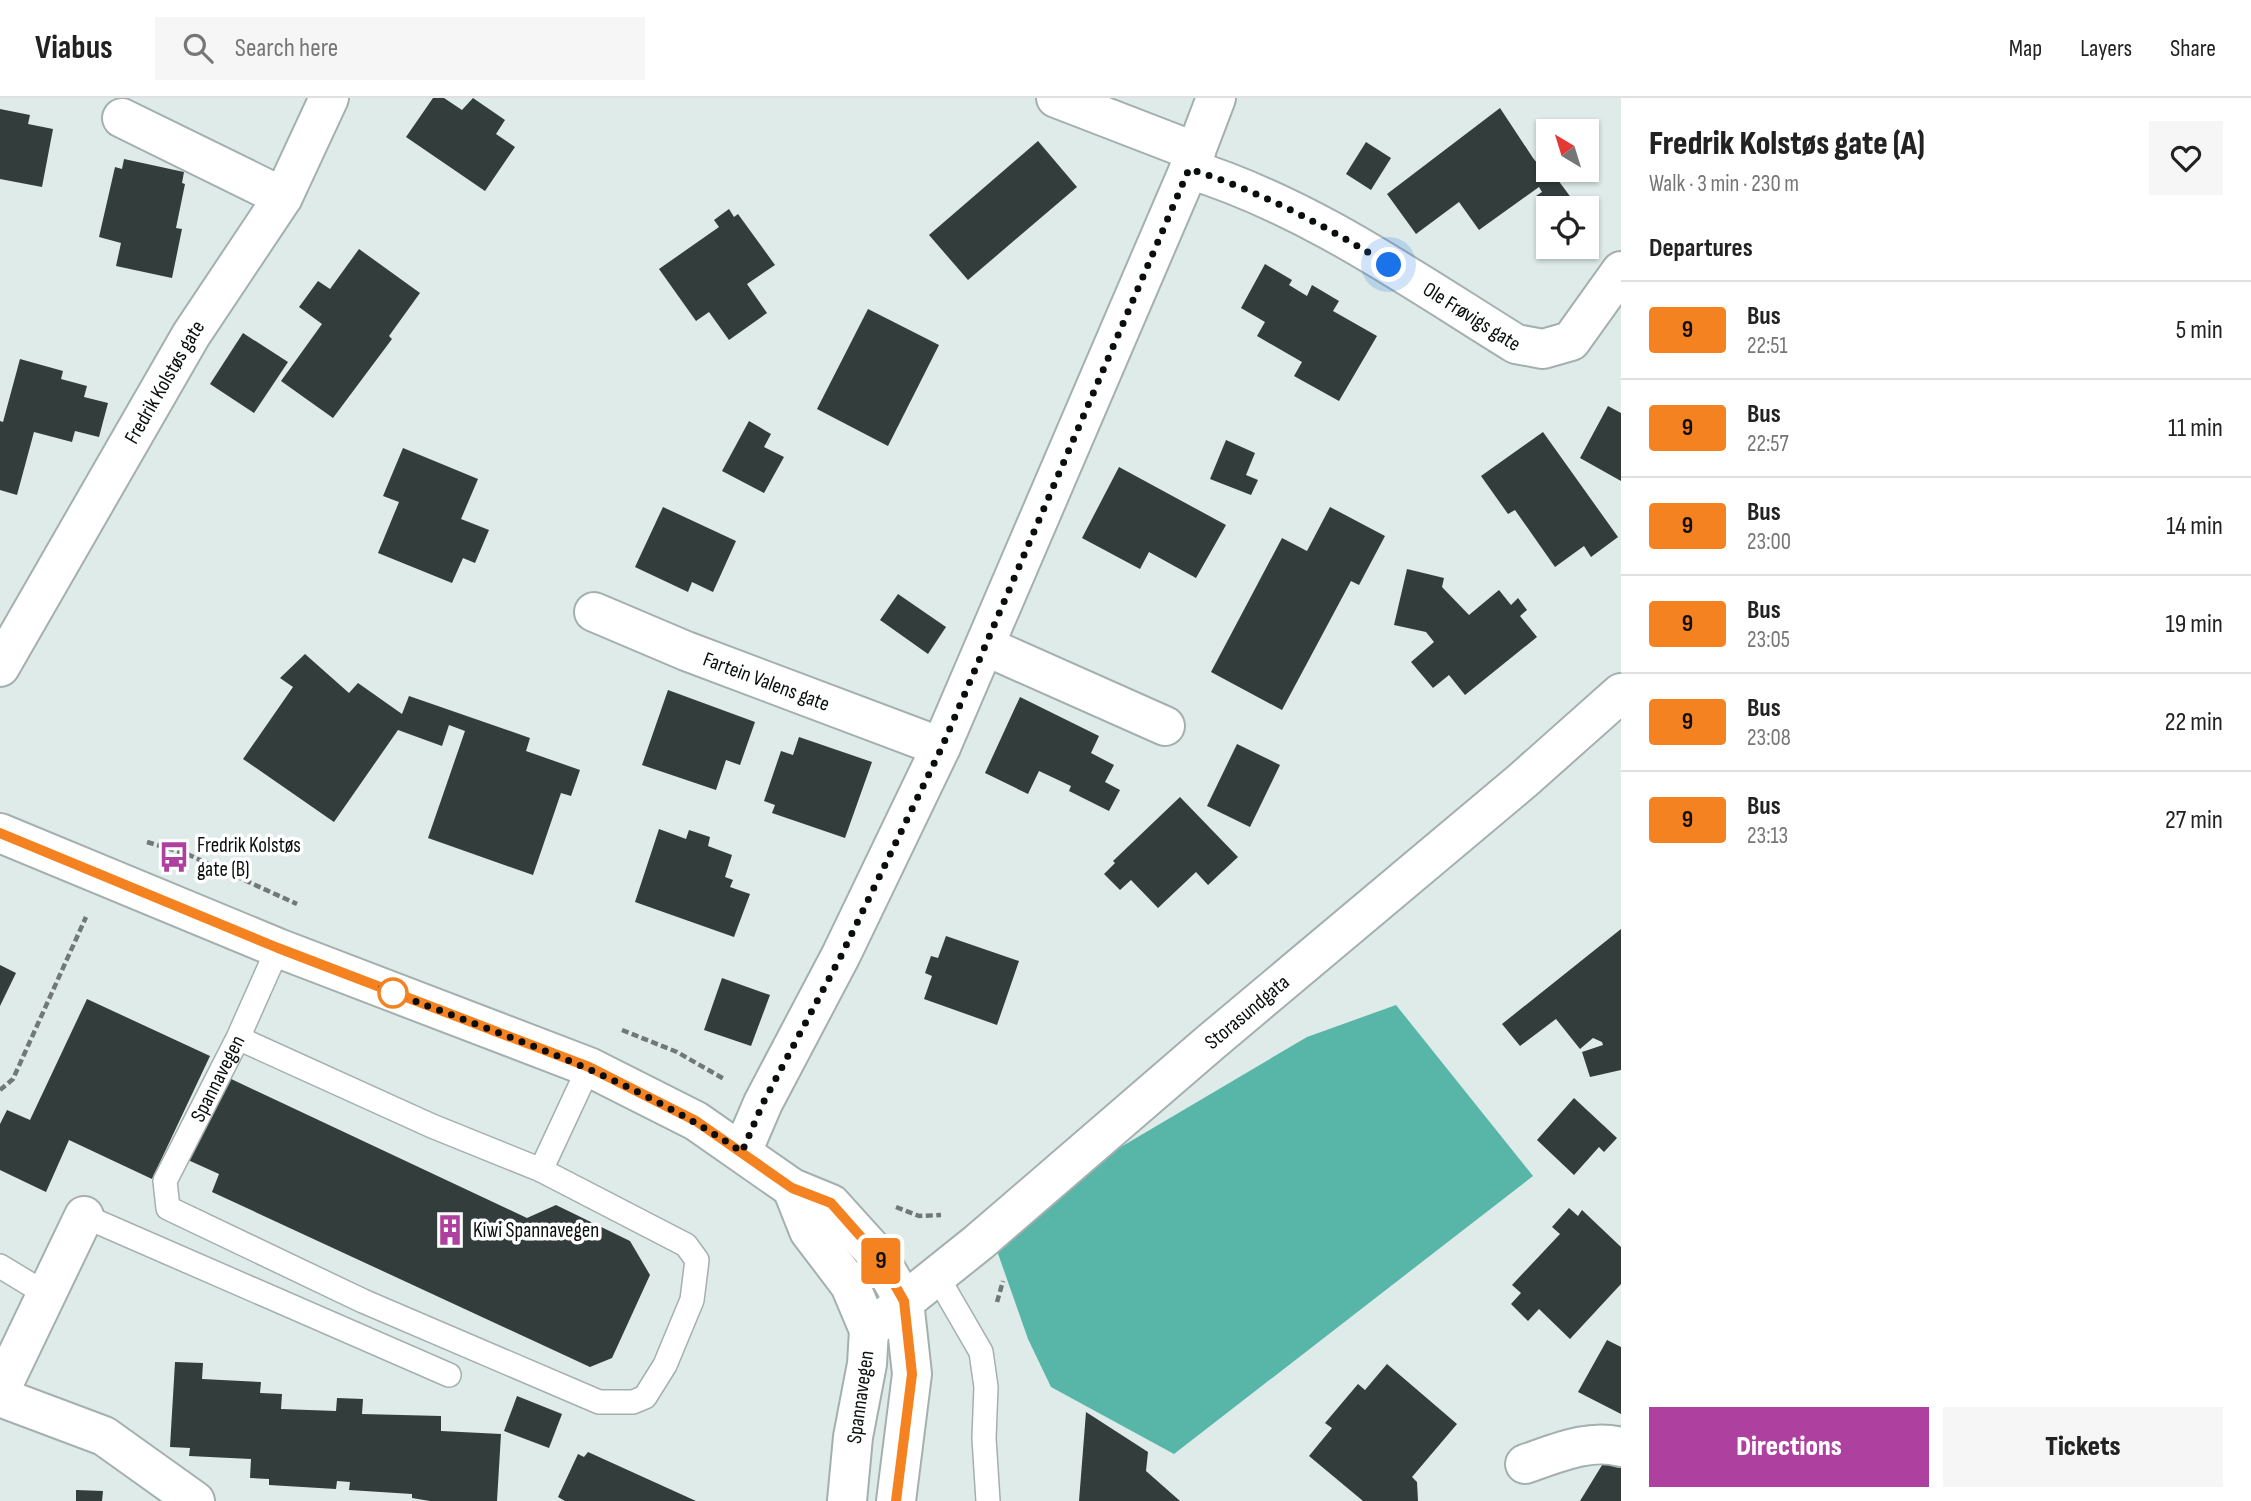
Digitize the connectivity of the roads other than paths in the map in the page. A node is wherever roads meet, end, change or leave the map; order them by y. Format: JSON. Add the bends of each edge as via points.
{"nodes":[{"id":1,"x":329,"y":98,"type":"edge"},
{"id":2,"x":1056,"y":98,"type":"edge"},
{"id":3,"x":1216,"y":98,"type":"edge"},
{"id":4,"x":122,"y":118,"type":"dead end"},
{"id":5,"x":1192,"y":160,"type":"junction"},
{"id":6,"x":282,"y":197,"type":"junction"},
{"id":7,"x":1621,"y":271,"type":"edge"},
{"id":8,"x":594,"y":612,"type":"dead end"},
{"id":9,"x":985,"y":646,"type":"junction"},
{"id":10,"x":0,"y":667,"type":"edge"},
{"id":11,"x":1621,"y":693,"type":"edge"},
{"id":12,"x":1166,"y":726,"type":"dead end"},
{"id":13,"x":942,"y":747,"type":"junction"},
{"id":14,"x":0,"y":833,"type":"edge"},
{"id":15,"x":278,"y":948,"type":"junction"},
{"id":16,"x":238,"y":1038,"type":"junction"},
{"id":17,"x":589,"y":1067,"type":"junction"},
{"id":18,"x":742,"y":1152,"type":"junction"},
{"id":19,"x":541,"y":1170,"type":"junction"},
{"id":20,"x":792,"y":1188,"type":"junction"},
{"id":21,"x":84,"y":1216,"type":"joint"},
{"id":22,"x":0,"y":1266,"type":"edge"},
{"id":23,"x":937,"y":1276,"type":"junction"},
{"id":24,"x":46,"y":1294,"type":"junction"},
{"id":25,"x":904,"y":1301,"type":"junction"},
{"id":26,"x":869,"y":1330,"type":"junction"},
{"id":27,"x":449,"y":1375,"type":"dead end"},
{"id":28,"x":0,"y":1391,"type":"edge"},
{"id":29,"x":0,"y":1397,"type":"edge"},
{"id":30,"x":1621,"y":1447,"type":"edge"},
{"id":31,"x":1525,"y":1464,"type":"dead end"},
{"id":32,"x":195,"y":1501,"type":"edge"},
{"id":33,"x":847,"y":1501,"type":"edge"},
{"id":34,"x":896,"y":1501,"type":"edge"},
{"id":35,"x":988,"y":1501,"type":"edge"}],
"edges":[{"from":1,"to":6,"type":"street","name":"Fredrik Kolstøs gate"},
{"from":2,"to":5,"type":"street"},
{"from":3,"to":5,"type":"street"},
{"from":4,"to":6,"type":"street"},
{"from":5,"to":7,"type":"street","name":"Ole Frøvigs gate","via":[[1347,239],[1516,344],[1543,349],[1571,341]]},
{"from":5,"to":9,"type":"street"},
{"from":6,"to":10,"type":"street","name":"Fredrik Kolstøs gate","via":[[191,335]]},
{"from":8,"to":13,"type":"street","name":"Fartein Valens gate"},
{"from":9,"to":12,"type":"street"},
{"from":9,"to":13,"type":"street"},
{"from":11,"to":23,"type":"street","name":"Storasundgata"},
{"from":13,"to":18,"type":"street"},
{"from":14,"to":15,"type":"street"},
{"from":15,"to":16,"type":"lane","name":"Spannavegen"},
{"from":15,"to":17,"type":"street"},
{"from":16,"to":19,"type":"lane"},
{"from":16,"to":19,"type":"lane","name":"Spannavegen","via":[[164,1181],[168,1208],[363,1301],[599,1402],[633,1402],[645,1397],[665,1365],[692,1300],[697,1260],[686,1245]]},
{"from":17,"to":18,"type":"street","via":[[696,1121]]},
{"from":17,"to":19,"type":"lane"},
{"from":18,"to":20,"type":"street"},
{"from":20,"to":25,"type":"street","via":[[831,1203],[878,1256]]},
{"from":20,"to":26,"type":"street","name":"Spannavegen","via":[[809,1231],[850,1285]]},
{"from":21,"to":24,"type":"street"},
{"from":21,"to":27,"type":"lane"},
{"from":22,"to":24,"type":"lane"},
{"from":23,"to":25,"type":"street","name":"Storasundgata"},
{"from":23,"to":35,"type":"lane","via":[[981,1352]]},
{"from":24,"to":28,"type":"street"},
{"from":25,"to":26,"type":"street","name":"Storasundgata"},
{"from":25,"to":34,"type":"street","via":[[912,1374]]},
{"from":26,"to":33,"type":"street","name":"Spannavegen"},
{"from":29,"to":32,"type":"street","via":[[104,1436]]},
{"from":30,"to":31,"type":"street","via":[[1605,1442]]}]}
